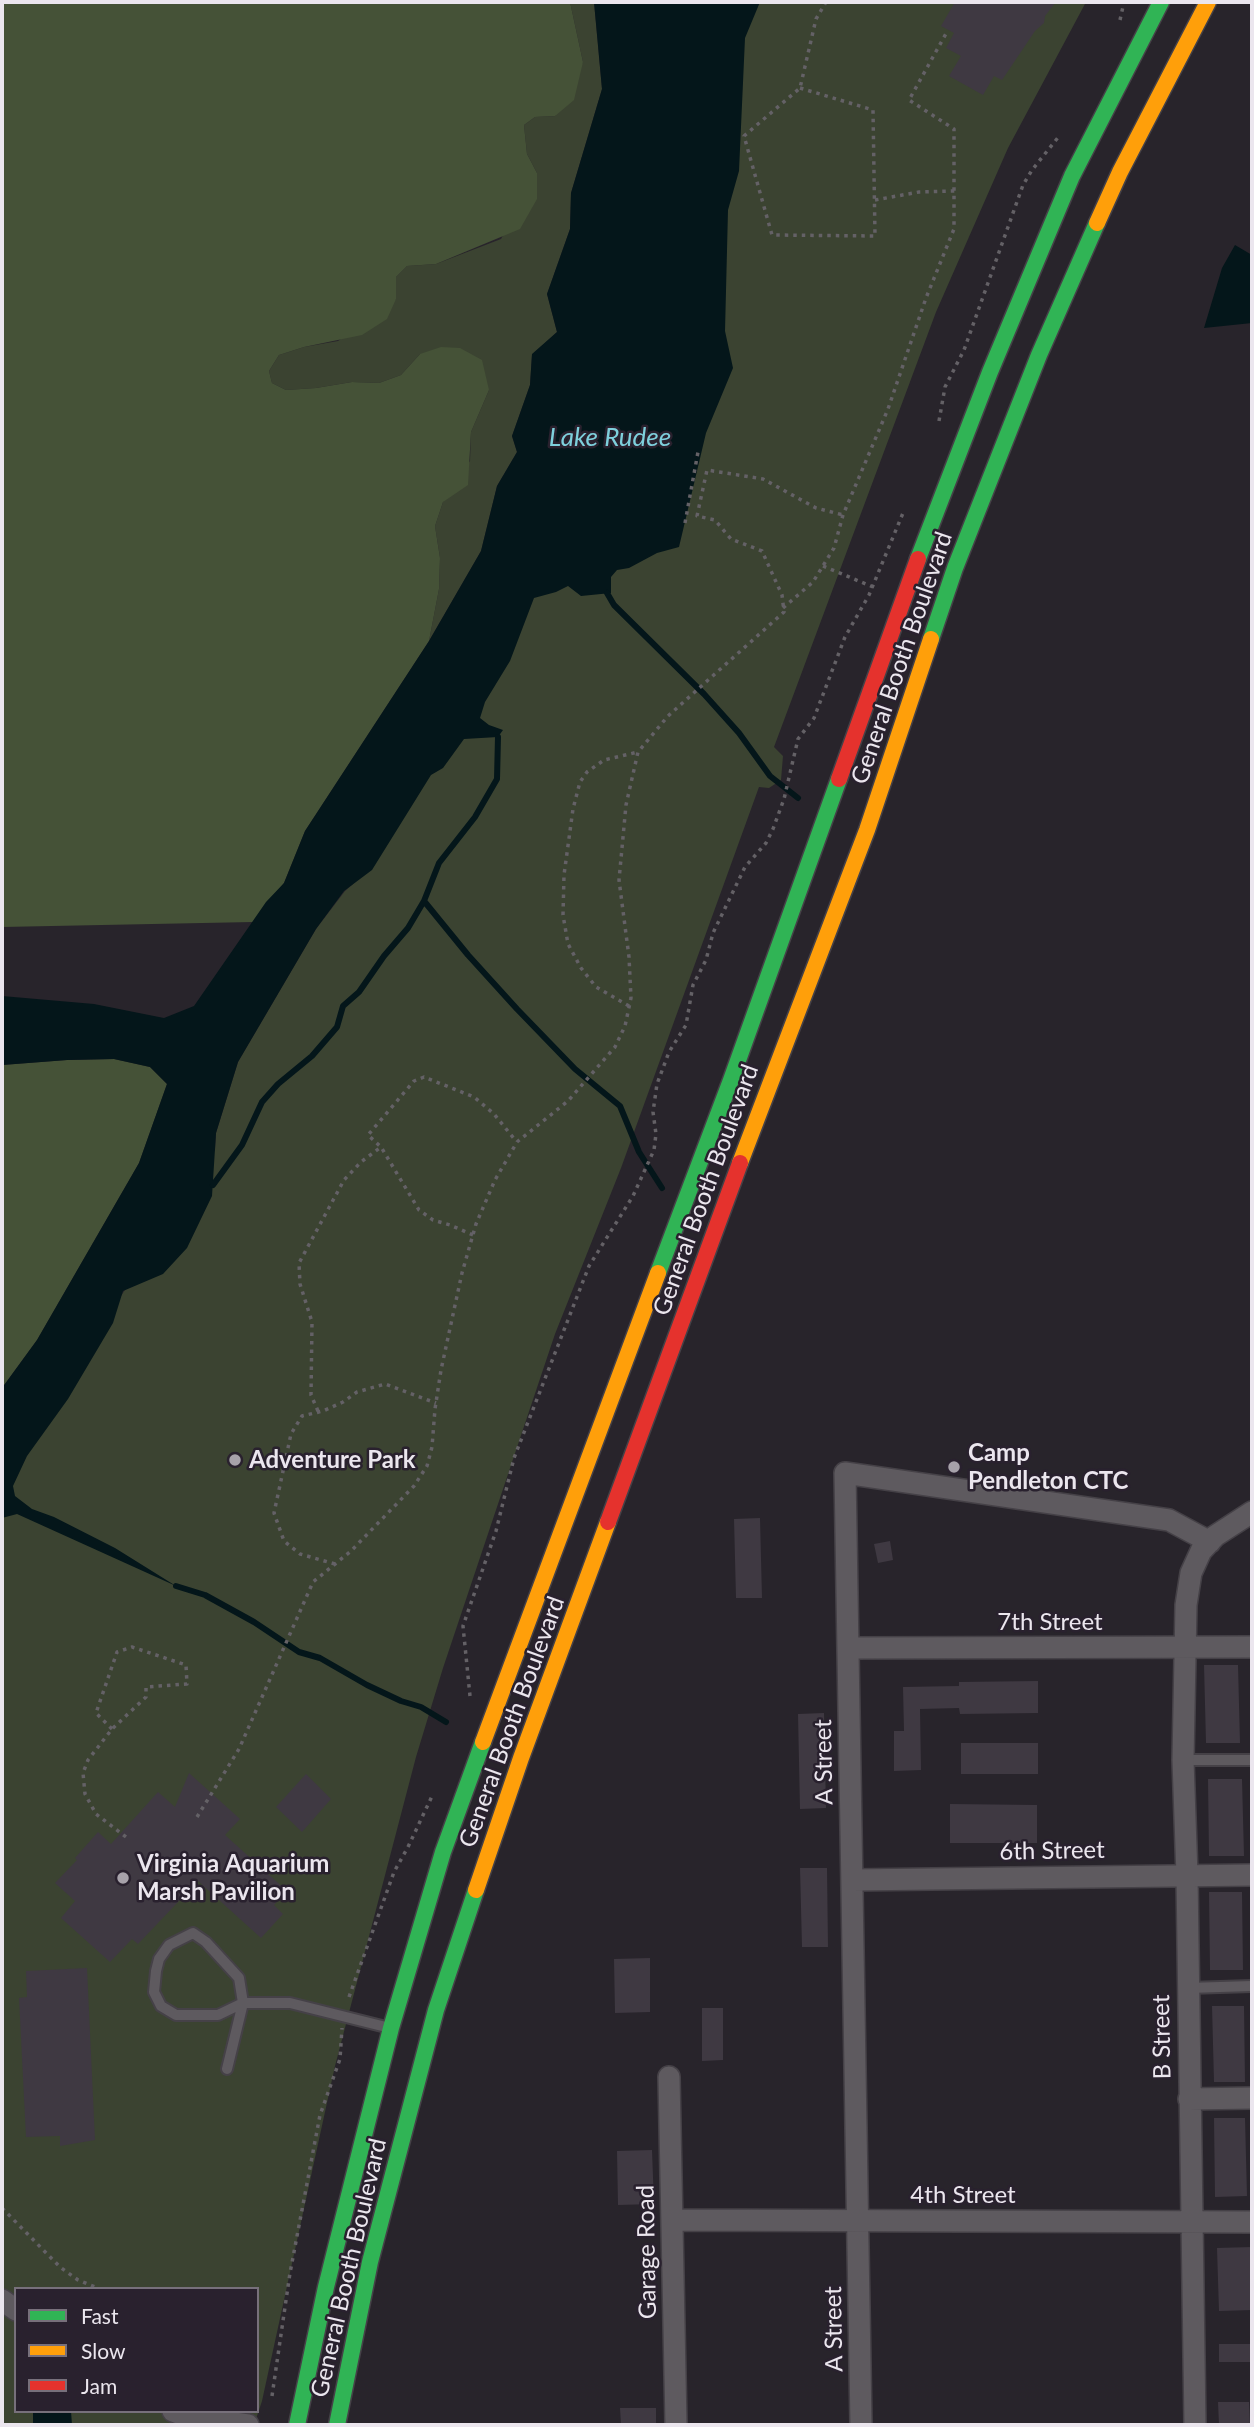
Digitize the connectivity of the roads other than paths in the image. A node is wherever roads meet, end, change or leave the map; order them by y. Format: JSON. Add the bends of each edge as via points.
{"nodes":[{"id":1,"x":1161,"y":2,"type":"edge"},
{"id":2,"x":1208,"y":2,"type":"edge"},
{"id":3,"x":1252,"y":1512,"type":"edge"},
{"id":4,"x":1210,"y":1542,"type":"junction"},
{"id":5,"x":1252,"y":1647,"type":"edge"},
{"id":6,"x":849,"y":1648,"type":"junction"},
{"id":7,"x":1183,"y":1648,"type":"junction"},
{"id":8,"x":1183,"y":1760,"type":"junction"},
{"id":9,"x":1252,"y":1760,"type":"edge"},
{"id":10,"x":1252,"y":1875,"type":"edge"},
{"id":11,"x":1187,"y":1876,"type":"junction"},
{"id":12,"x":853,"y":1880,"type":"junction"},
{"id":13,"x":1252,"y":1986,"type":"edge"},
{"id":14,"x":1188,"y":1988,"type":"junction"},
{"id":15,"x":243,"y":2003,"type":"junction"},
{"id":16,"x":398,"y":2029,"type":"junction"},
{"id":17,"x":227,"y":2069,"type":"dead end"},
{"id":18,"x":669,"y":2077,"type":"dead end"},
{"id":19,"x":1252,"y":2098,"type":"edge"},
{"id":20,"x":1189,"y":2099,"type":"junction"},
{"id":21,"x":673,"y":2220,"type":"junction"},
{"id":22,"x":858,"y":2221,"type":"junction"},
{"id":23,"x":1192,"y":2222,"type":"junction"},
{"id":24,"x":1252,"y":2222,"type":"edge"},
{"id":25,"x":178,"y":2413,"type":"edge"},
{"id":26,"x":220,"y":2423,"type":"edge"},
{"id":27,"x":248,"y":2425,"type":"edge"},
{"id":28,"x":297,"y":2425,"type":"edge"},
{"id":29,"x":337,"y":2425,"type":"edge"},
{"id":30,"x":676,"y":2425,"type":"edge"},
{"id":31,"x":861,"y":2425,"type":"edge"},
{"id":32,"x":1195,"y":2425,"type":"edge"}],
"edges":[{"from":1,"to":16,"type":"highway","name":"General Booth Boulevard","via":[[1068,187],[985,384],[912,593],[448,1840]]},
{"from":2,"to":29,"type":"highway","name":"General Booth Boulevard","via":[[1120,172],[936,603],[867,830],[754,1125],[423,2033]]},
{"from":3,"to":4,"type":"street","name":"B Street"},
{"from":4,"to":6,"type":"street","name":"A Street","via":[[1169,1520],[845,1473]]},
{"from":4,"to":7,"type":"street","name":"B Street","via":[[1191,1573]]},
{"from":5,"to":7,"type":"street","name":"7th Street"},
{"from":6,"to":7,"type":"street","name":"7th Street"},
{"from":6,"to":12,"type":"street","name":"A Street"},
{"from":7,"to":8,"type":"street","name":"B Street"},
{"from":8,"to":9,"type":"lane"},
{"from":8,"to":11,"type":"street","name":"B Street"},
{"from":10,"to":11,"type":"street","name":"6th Street"},
{"from":11,"to":12,"type":"street","name":"6th Street"},
{"from":11,"to":14,"type":"street","name":"B Street"},
{"from":12,"to":22,"type":"street","name":"A Street"},
{"from":13,"to":14,"type":"lane"},
{"from":14,"to":20,"type":"street","name":"B Street"},
{"from":15,"to":15,"type":"lane","via":[[239,1978],[193,1933],[169,1945],[159,1959],[154,1992],[161,2006],[176,2015],[218,2015]]},
{"from":15,"to":16,"type":"lane","via":[[290,2003]]},
{"from":15,"to":17,"type":"lane"},
{"from":16,"to":28,"type":"highway","name":"General Booth Boulevard","via":[[329,2274]]},
{"from":18,"to":21,"type":"street","name":"Garage Road"},
{"from":19,"to":20,"type":"street"},
{"from":20,"to":23,"type":"street","name":"B Street"},
{"from":21,"to":22,"type":"street","name":"4th Street"},
{"from":21,"to":30,"type":"street","name":"Garage Road"},
{"from":22,"to":23,"type":"street","name":"4th Street"},
{"from":22,"to":31,"type":"street","name":"A Street"},
{"from":23,"to":24,"type":"street","name":"4th Street"},
{"from":23,"to":32,"type":"street","name":"B Street"},
{"from":25,"to":26,"type":"street"},
{"from":26,"to":27,"type":"street"}]}
